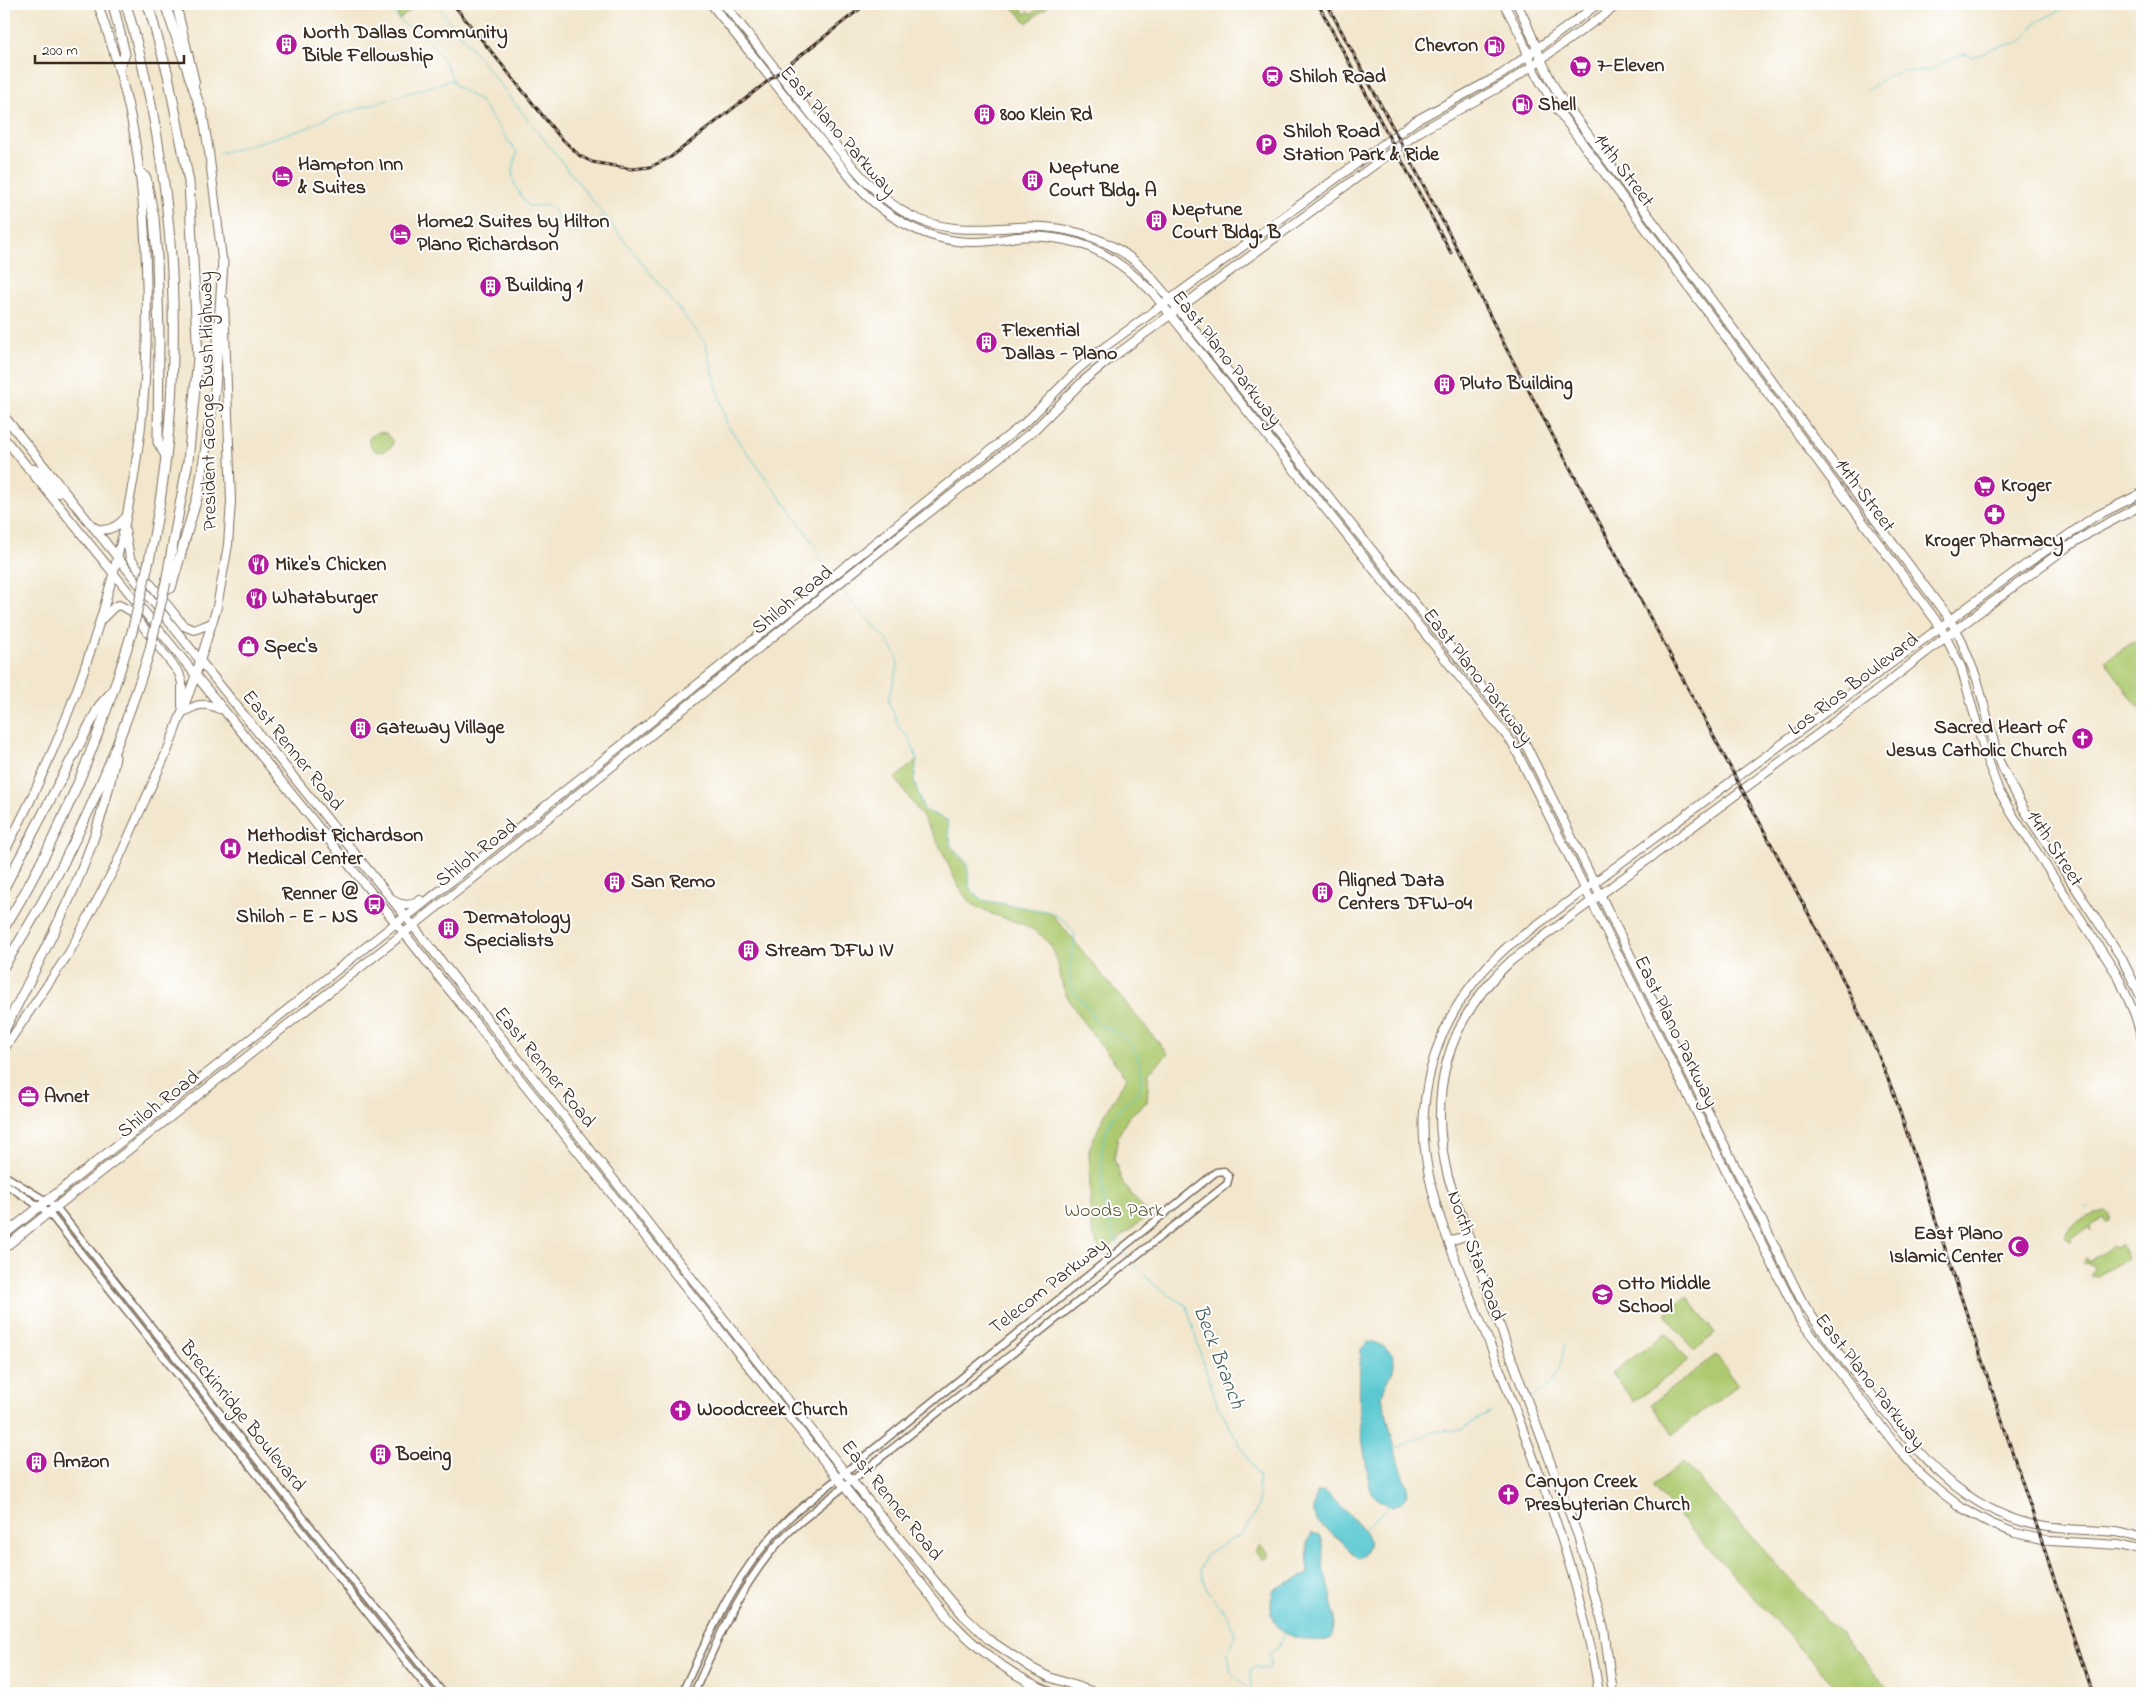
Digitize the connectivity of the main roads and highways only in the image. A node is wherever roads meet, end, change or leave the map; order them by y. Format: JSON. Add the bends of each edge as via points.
{"nodes":[{"id":1,"x":98,"y":4,"type":"edge"},
{"id":2,"x":113,"y":4,"type":"edge"},
{"id":3,"x":126,"y":4,"type":"edge"},
{"id":4,"x":148,"y":4,"type":"edge"},
{"id":5,"x":164,"y":4,"type":"edge"},
{"id":6,"x":176,"y":4,"type":"edge"},
{"id":7,"x":710,"y":4,"type":"edge"},
{"id":8,"x":1504,"y":4,"type":"edge"},
{"id":9,"x":1517,"y":4,"type":"edge"},
{"id":10,"x":1598,"y":4,"type":"edge"},
{"id":11,"x":1619,"y":4,"type":"edge"},
{"id":12,"x":726,"y":7,"type":"edge"},
{"id":13,"x":1605,"y":7,"type":"edge"},
{"id":14,"x":720,"y":16,"type":"junction"},
{"id":15,"x":1538,"y":48,"type":"junction"},
{"id":16,"x":1529,"y":55,"type":"junction"},
{"id":17,"x":768,"y":60,"type":"junction"},
{"id":18,"x":1541,"y":60,"type":"junction"},
{"id":19,"x":1532,"y":66,"type":"junction"},
{"id":20,"x":760,"y":67,"type":"junction"},
{"id":21,"x":119,"y":69,"type":"junction"},
{"id":22,"x":1435,"y":109,"type":"junction"},
{"id":23,"x":203,"y":116,"type":"junction"},
{"id":24,"x":1441,"y":119,"type":"junction"},
{"id":25,"x":1609,"y":162,"type":"junction"},
{"id":26,"x":1600,"y":168,"type":"junction"},
{"id":27,"x":140,"y":172,"type":"junction"},
{"id":28,"x":927,"y":222,"type":"junction"},
{"id":29,"x":924,"y":232,"type":"junction"},
{"id":30,"x":1080,"y":233,"type":"junction"},
{"id":31,"x":1248,"y":242,"type":"junction"},
{"id":32,"x":1077,"y":243,"type":"junction"},
{"id":33,"x":1254,"y":252,"type":"junction"},
{"id":34,"x":223,"y":262,"type":"junction"},
{"id":35,"x":1170,"y":300,"type":"junction"},
{"id":36,"x":1162,"y":305,"type":"junction"},
{"id":37,"x":1177,"y":308,"type":"junction"},
{"id":38,"x":1169,"y":314,"type":"junction"},
{"id":39,"x":1250,"y":398,"type":"junction"},
{"id":40,"x":1242,"y":405,"type":"junction"},
{"id":41,"x":5,"y":421,"type":"edge"},
{"id":42,"x":4,"y":438,"type":"edge"},
{"id":43,"x":1296,"y":455,"type":"junction"},
{"id":44,"x":166,"y":456,"type":"junction"},
{"id":45,"x":1288,"y":463,"type":"junction"},
{"id":46,"x":968,"y":467,"type":"junction"},
{"id":47,"x":28,"y":468,"type":"junction"},
{"id":48,"x":976,"y":477,"type":"junction"},
{"id":49,"x":64,"y":492,"type":"junction"},
{"id":50,"x":2142,"y":493,"type":"edge"},
{"id":51,"x":2142,"y":505,"type":"edge"},
{"id":52,"x":125,"y":518,"type":"junction"},
{"id":53,"x":91,"y":526,"type":"junction"},
{"id":54,"x":2061,"y":539,"type":"junction"},
{"id":55,"x":1894,"y":544,"type":"junction"},
{"id":56,"x":868,"y":547,"type":"junction"},
{"id":57,"x":2066,"y":548,"type":"junction"},
{"id":58,"x":1885,"y":552,"type":"junction"},
{"id":59,"x":875,"y":555,"type":"junction"},
{"id":60,"x":117,"y":558,"type":"junction"},
{"id":61,"x":2015,"y":572,"type":"junction"},
{"id":62,"x":113,"y":576,"type":"junction"},
{"id":63,"x":1398,"y":581,"type":"junction"},
{"id":64,"x":2022,"y":581,"type":"junction"},
{"id":65,"x":169,"y":585,"type":"junction"},
{"id":66,"x":1388,"y":589,"type":"junction"},
{"id":67,"x":100,"y":620,"type":"junction"},
{"id":68,"x":1950,"y":620,"type":"junction"},
{"id":69,"x":212,"y":622,"type":"junction"},
{"id":70,"x":1940,"y":626,"type":"junction"},
{"id":71,"x":1956,"y":629,"type":"junction"},
{"id":72,"x":1946,"y":636,"type":"junction"},
{"id":73,"x":1455,"y":652,"type":"junction"},
{"id":74,"x":1445,"y":659,"type":"junction"},
{"id":75,"x":199,"y":661,"type":"junction"},
{"id":76,"x":195,"y":677,"type":"junction"},
{"id":77,"x":1862,"y":684,"type":"junction"},
{"id":78,"x":114,"y":689,"type":"junction"},
{"id":79,"x":1872,"y":695,"type":"junction"},
{"id":80,"x":680,"y":698,"type":"junction"},
{"id":81,"x":687,"y":707,"type":"junction"},
{"id":82,"x":221,"y":710,"type":"junction"},
{"id":83,"x":182,"y":713,"type":"junction"},
{"id":84,"x":1510,"y":718,"type":"junction"},
{"id":85,"x":1808,"y":724,"type":"junction"},
{"id":86,"x":1500,"y":726,"type":"junction"},
{"id":87,"x":1990,"y":729,"type":"junction"},
{"id":88,"x":1978,"y":732,"type":"junction"},
{"id":89,"x":1817,"y":734,"type":"junction"},
{"id":90,"x":118,"y":743,"type":"junction"},
{"id":91,"x":1551,"y":793,"type":"junction"},
{"id":92,"x":1541,"y":798,"type":"junction"},
{"id":93,"x":2023,"y":808,"type":"junction"},
{"id":94,"x":2012,"y":814,"type":"junction"},
{"id":95,"x":312,"y":820,"type":"junction"},
{"id":96,"x":330,"y":823,"type":"junction"},
{"id":97,"x":1669,"y":827,"type":"junction"},
{"id":98,"x":1677,"y":839,"type":"junction"},
{"id":99,"x":336,"y":850,"type":"junction"},
{"id":100,"x":351,"y":850,"type":"junction"},
{"id":101,"x":4,"y":853,"type":"edge"},
{"id":102,"x":2056,"y":859,"type":"junction"},
{"id":103,"x":478,"y":860,"type":"junction"},
{"id":104,"x":2046,"y":866,"type":"junction"},
{"id":105,"x":485,"y":869,"type":"junction"},
{"id":106,"x":457,"y":877,"type":"junction"},
{"id":107,"x":1595,"y":883,"type":"junction"},
{"id":108,"x":4,"y":888,"type":"edge"},
{"id":109,"x":1586,"y":889,"type":"junction"},
{"id":110,"x":1601,"y":895,"type":"junction"},
{"id":111,"x":390,"y":898,"type":"junction"},
{"id":112,"x":1592,"y":901,"type":"junction"},
{"id":113,"x":405,"y":917,"type":"junction"},
{"id":114,"x":396,"y":923,"type":"junction"},
{"id":115,"x":412,"y":926,"type":"junction"},
{"id":116,"x":4,"y":928,"type":"edge"},
{"id":117,"x":403,"y":932,"type":"junction"},
{"id":118,"x":1495,"y":957,"type":"junction"},
{"id":119,"x":1634,"y":962,"type":"junction"},
{"id":120,"x":4,"y":966,"type":"edge"},
{"id":121,"x":1504,"y":966,"type":"junction"},
{"id":122,"x":1625,"y":967,"type":"junction"},
{"id":123,"x":334,"y":974,"type":"junction"},
{"id":124,"x":340,"y":982,"type":"junction"},
{"id":125,"x":2142,"y":999,"type":"edge"},
{"id":126,"x":4,"y":1031,"type":"edge"},
{"id":127,"x":2142,"y":1038,"type":"edge"},
{"id":128,"x":4,"y":1049,"type":"edge"},
{"id":129,"x":230,"y":1056,"type":"junction"},
{"id":130,"x":234,"y":1066,"type":"junction"},
{"id":131,"x":526,"y":1070,"type":"junction"},
{"id":132,"x":518,"y":1077,"type":"junction"},
{"id":133,"x":4,"y":1235,"type":"edge"},
{"id":134,"x":1468,"y":1235,"type":"junction"},
{"id":135,"x":1450,"y":1241,"type":"junction"},
{"id":136,"x":4,"y":1248,"type":"edge"},
{"id":137,"x":726,"y":1322,"type":"junction"},
{"id":138,"x":718,"y":1328,"type":"junction"},
{"id":139,"x":1508,"y":1350,"type":"junction"},
{"id":140,"x":1494,"y":1355,"type":"junction"},
{"id":141,"x":2118,"y":1532,"type":"junction"},
{"id":142,"x":2142,"y":1539,"type":"edge"},
{"id":143,"x":2118,"y":1545,"type":"junction"},
{"id":144,"x":2142,"y":1551,"type":"edge"},
{"id":145,"x":1608,"y":1652,"type":"junction"},
{"id":146,"x":1594,"y":1655,"type":"junction"},
{"id":147,"x":1053,"y":1693,"type":"edge"},
{"id":148,"x":1097,"y":1693,"type":"edge"},
{"id":149,"x":1599,"y":1693,"type":"edge"},
{"id":150,"x":1613,"y":1693,"type":"edge"}],
"edges":[{"from":1,"to":21,"type":"main road"},
{"from":2,"to":21,"type":"highway","via":[[125,54]]},
{"from":3,"to":44,"type":"highway","via":[[155,122],[170,229],[174,346]]},
{"from":4,"to":65,"type":"highway","via":[[168,75],[189,182],[198,358],[188,461]]},
{"from":5,"to":23,"type":"highway"},
{"from":6,"to":23,"type":"main road","name":"President George Bush Highway"},
{"from":7,"to":14,"type":"main road","name":"East Plano Parkway"},
{"from":8,"to":16,"type":"main road","name":"14th Street"},
{"from":9,"to":15,"type":"main road","name":"14th Street"},
{"from":10,"to":15,"type":"main road","name":"Shiloh Road"},
{"from":11,"to":13,"type":"main road","name":"Shiloh Road"},
{"from":12,"to":14,"type":"main road"},
{"from":12,"to":17,"type":"main road","name":"East Plano Parkway"},
{"from":13,"to":18,"type":"main road","name":"Shiloh Road"},
{"from":14,"to":20,"type":"main road","name":"East Plano Parkway"},
{"from":15,"to":16,"type":"main road","name":"Shiloh Road"},
{"from":15,"to":18,"type":"main road","name":"14th Street"},
{"from":16,"to":19,"type":"main road","name":"14th Street"},
{"from":16,"to":22,"type":"main road","name":"Shiloh Road","via":[[1487,83]]},
{"from":17,"to":20,"type":"main road"},
{"from":17,"to":28,"type":"main road","name":"East Plano Parkway","via":[[870,186],[894,206]]},
{"from":18,"to":19,"type":"main road","name":"Shiloh Road"},
{"from":18,"to":25,"type":"main road","name":"14th Street","via":[[1557,92]]},
{"from":19,"to":24,"type":"main road","name":"Shiloh Road","via":[[1492,93]]},
{"from":19,"to":26,"type":"main road","name":"14th Street","via":[[1548,97]]},
{"from":20,"to":29,"type":"main road","name":"East Plano Parkway","via":[[868,198],[882,211]]},
{"from":21,"to":27,"type":"main road"},
{"from":22,"to":24,"type":"main road"},
{"from":22,"to":31,"type":"main road","name":"Shiloh Road"},
{"from":23,"to":34,"type":"main road","name":"President George Bush Highway"},
{"from":24,"to":33,"type":"main road","name":"Shiloh Road"},
{"from":25,"to":26,"type":"main road"},
{"from":25,"to":55,"type":"main road","name":"14th Street"},
{"from":26,"to":58,"type":"main road","name":"14th Street"},
{"from":27,"to":44,"type":"highway","via":[[146,178],[154,218],[159,298],[158,442]]},
{"from":27,"to":52,"type":"main road","via":[[145,218],[148,334],[140,433]]},
{"from":28,"to":29,"type":"main road"},
{"from":28,"to":30,"type":"main road","name":"East Plano Parkway","via":[[969,230],[1038,226]]},
{"from":29,"to":32,"type":"main road","name":"East Plano Parkway","via":[[966,242],[1039,237]]},
{"from":30,"to":32,"type":"main road"},
{"from":30,"to":35,"type":"main road","name":"East Plano Parkway","via":[[1103,241],[1130,258]]},
{"from":31,"to":33,"type":"main road"},
{"from":31,"to":35,"type":"main road","name":"Shiloh Road"},
{"from":32,"to":36,"type":"main road","name":"East Plano Parkway","via":[[1122,266]]},
{"from":33,"to":37,"type":"main road","name":"Shiloh Road"},
{"from":34,"to":65,"type":"highway","via":[[215,389],[199,491]]},
{"from":34,"to":69,"type":"main road","name":"President George Bush Highway","via":[[230,500],[224,575]]},
{"from":35,"to":36,"type":"main road","name":"Shiloh Road"},
{"from":35,"to":37,"type":"main road","name":"East Plano Parkway"},
{"from":36,"to":38,"type":"main road","name":"East Plano Parkway"},
{"from":36,"to":46,"type":"main road","name":"Shiloh Road","via":[[1092,357],[1038,411]]},
{"from":37,"to":38,"type":"main road","name":"Shiloh Road"},
{"from":37,"to":39,"type":"main road","name":"East Plano Parkway"},
{"from":38,"to":40,"type":"main road","name":"East Plano Parkway"},
{"from":38,"to":48,"type":"main road","name":"Shiloh Road","via":[[1083,380],[1033,431]]},
{"from":39,"to":40,"type":"main road"},
{"from":39,"to":43,"type":"main road","name":"East Plano Parkway"},
{"from":40,"to":45,"type":"main road","name":"East Plano Parkway"},
{"from":41,"to":49,"type":"main road","name":"East Renner Road"},
{"from":42,"to":47,"type":"main road","name":"East Renner Road"},
{"from":43,"to":45,"type":"main road"},
{"from":43,"to":63,"type":"main road","name":"East Plano Parkway"},
{"from":44,"to":78,"type":"highway","bridge":true,"via":[[149,561]]},
{"from":45,"to":66,"type":"main road","name":"East Plano Parkway"},
{"from":46,"to":48,"type":"main road"},
{"from":46,"to":56,"type":"main road","name":"Shiloh Road"},
{"from":47,"to":49,"type":"main road","via":[[38,470],[58,493]]},
{"from":47,"to":62,"type":"main road","name":"East Renner Road"},
{"from":48,"to":59,"type":"main road","name":"Shiloh Road"},
{"from":49,"to":53,"type":"main road","name":"East Renner Road"},
{"from":50,"to":54,"type":"main road","name":"Los Rios Boulevard","via":[[2108,509]]},
{"from":51,"to":57,"type":"main road","name":"Los Rios Boulevard"},
{"from":52,"to":53,"type":"main road","via":[[105,530]]},
{"from":52,"to":60,"type":"main road"},
{"from":52,"to":69,"type":"main road","via":[[130,558],[184,626],[194,630]]},
{"from":53,"to":60,"type":"main road","name":"East Renner Road"},
{"from":54,"to":57,"type":"main road"},
{"from":54,"to":61,"type":"main road","name":"Los Rios Boulevard"},
{"from":55,"to":58,"type":"main road"},
{"from":55,"to":68,"type":"main road","name":"14th Street"},
{"from":56,"to":59,"type":"main road"},
{"from":56,"to":80,"type":"main road","name":"Shiloh Road"},
{"from":57,"to":64,"type":"main road","name":"Los Rios Boulevard"},
{"from":58,"to":70,"type":"main road","name":"14th Street"},
{"from":59,"to":81,"type":"main road","name":"Shiloh Road"},
{"from":60,"to":62,"type":"main road"},
{"from":60,"to":75,"type":"main road","name":"East Renner Road"},
{"from":61,"to":64,"type":"main road"},
{"from":61,"to":68,"type":"main road","name":"Los Rios Boulevard"},
{"from":62,"to":67,"type":"main road"},
{"from":62,"to":76,"type":"main road","name":"East Renner Road"},
{"from":63,"to":66,"type":"main road"},
{"from":63,"to":73,"type":"main road","name":"East Plano Parkway"},
{"from":64,"to":71,"type":"main road","name":"Los Rios Boulevard"},
{"from":65,"to":90,"type":"highway","bridge":true},
{"from":66,"to":74,"type":"main road","name":"East Plano Parkway"},
{"from":67,"to":83,"type":"main road","via":[[119,605],[132,611],[179,673]]},
{"from":67,"to":101,"type":"main road","via":[[81,679],[49,757]]},
{"from":68,"to":70,"type":"main road","name":"Los Rios Boulevard"},
{"from":68,"to":71,"type":"main road","name":"14th Street"},
{"from":69,"to":75,"type":"main road","name":"President George Bush Highway"},
{"from":70,"to":72,"type":"main road","name":"14th Street"},
{"from":70,"to":77,"type":"main road","name":"Los Rios Boulevard"},
{"from":71,"to":72,"type":"main road","name":"Los Rios Boulevard"},
{"from":71,"to":87,"type":"main road","name":"14th Street","via":[[1978,679]]},
{"from":72,"to":79,"type":"main road","name":"Los Rios Boulevard"},
{"from":72,"to":88,"type":"main road","name":"14th Street","via":[[1964,675]]},
{"from":73,"to":74,"type":"main road"},
{"from":73,"to":84,"type":"main road","name":"East Plano Parkway"},
{"from":74,"to":86,"type":"main road","name":"East Plano Parkway"},
{"from":75,"to":76,"type":"main road","name":"President George Bush Highway"},
{"from":75,"to":96,"type":"main road","name":"East Renner Road"},
{"from":76,"to":82,"type":"main road","name":"East Renner Road"},
{"from":76,"to":83,"type":"main road","name":"President George Bush Highway"},
{"from":77,"to":79,"type":"main road"},
{"from":77,"to":85,"type":"main road","name":"Los Rios Boulevard"},
{"from":78,"to":108,"type":"highway","via":[[100,705]]},
{"from":78,"to":116,"type":"highway","via":[[56,833]]},
{"from":79,"to":89,"type":"main road","name":"Los Rios Boulevard"},
{"from":80,"to":81,"type":"main road"},
{"from":80,"to":103,"type":"main road","name":"Shiloh Road"},
{"from":81,"to":105,"type":"main road","name":"Shiloh Road"},
{"from":82,"to":83,"type":"main road","via":[[206,704]]},
{"from":82,"to":95,"type":"main road","name":"East Renner Road"},
{"from":83,"to":128,"type":"main road","name":"President George Bush Highway","via":[[142,810],[97,902],[54,976]]},
{"from":84,"to":86,"type":"main road"},
{"from":84,"to":91,"type":"main road","name":"East Plano Parkway"},
{"from":85,"to":89,"type":"main road"},
{"from":85,"to":97,"type":"main road","name":"Los Rios Boulevard"},
{"from":86,"to":92,"type":"main road","name":"East Plano Parkway"},
{"from":87,"to":88,"type":"main road"},
{"from":87,"to":93,"type":"main road","name":"14th Street","via":[[2001,766]]},
{"from":88,"to":94,"type":"main road","name":"14th Street","via":[[1995,781]]},
{"from":89,"to":98,"type":"main road","name":"Los Rios Boulevard"},
{"from":90,"to":120,"type":"highway","via":[[64,865]]},
{"from":90,"to":126,"type":"highway","via":[[108,796],[76,889]]},
{"from":91,"to":92,"type":"main road"},
{"from":91,"to":107,"type":"main road","name":"East Plano Parkway"},
{"from":92,"to":109,"type":"main road","name":"East Plano Parkway"},
{"from":93,"to":94,"type":"main road"},
{"from":93,"to":102,"type":"main road","name":"14th Street"},
{"from":94,"to":104,"type":"main road","name":"14th Street"},
{"from":95,"to":96,"type":"main road","via":[[323,825]]},
{"from":95,"to":99,"type":"main road","name":"East Renner Road"},
{"from":96,"to":100,"type":"main road","name":"East Renner Road"},
{"from":97,"to":98,"type":"main road"},
{"from":97,"to":107,"type":"main road","name":"Los Rios Boulevard"},
{"from":98,"to":110,"type":"main road","name":"Los Rios Boulevard"},
{"from":99,"to":100,"type":"main road"},
{"from":99,"to":114,"type":"main road","name":"East Renner Road"},
{"from":100,"to":111,"type":"main road","name":"East Renner Road"},
{"from":102,"to":104,"type":"main road"},
{"from":102,"to":125,"type":"main road","name":"14th Street","via":[[2121,957]]},
{"from":103,"to":105,"type":"main road"},
{"from":103,"to":106,"type":"main road","name":"Shiloh Road"},
{"from":104,"to":127,"type":"main road","name":"14th Street","via":[[2118,976]]},
{"from":105,"to":115,"type":"main road","name":"Shiloh Road"},
{"from":106,"to":111,"type":"main road","via":[[451,877],[415,904],[397,903]]},
{"from":106,"to":113,"type":"main road","name":"Shiloh Road"},
{"from":107,"to":109,"type":"main road","name":"North Star Road"},
{"from":107,"to":110,"type":"main road","name":"East Plano Parkway"},
{"from":109,"to":112,"type":"main road","name":"East Plano Parkway"},
{"from":109,"to":118,"type":"main road","name":"North Star Road"},
{"from":110,"to":112,"type":"main road","name":"Los Rios Boulevard"},
{"from":110,"to":119,"type":"main road","name":"East Plano Parkway"},
{"from":111,"to":113,"type":"main road","name":"East Renner Road"},
{"from":112,"to":121,"type":"main road","name":"North Star Road"},
{"from":112,"to":122,"type":"main road","name":"East Plano Parkway"},
{"from":113,"to":114,"type":"main road","name":"Shiloh Road"},
{"from":113,"to":115,"type":"main road","name":"East Renner Road"},
{"from":114,"to":117,"type":"main road","name":"East Renner Road"},
{"from":114,"to":123,"type":"main road","name":"Shiloh Road"},
{"from":115,"to":117,"type":"main road","name":"Shiloh Road"},
{"from":115,"to":131,"type":"main road","name":"East Renner Road"},
{"from":117,"to":124,"type":"main road","name":"Shiloh Road"},
{"from":117,"to":132,"type":"main road","name":"East Renner Road"},
{"from":118,"to":121,"type":"main road"},
{"from":118,"to":135,"type":"main road","name":"North Star Road","via":[[1468,988],[1446,1025],[1427,1086],[1424,1144],[1436,1199]]},
{"from":119,"to":122,"type":"main road"},
{"from":119,"to":141,"type":"main road","name":"East Plano Parkway","via":[[1801,1299],[1824,1334],[1920,1456],[1970,1498],[1999,1513],[2029,1524],[2068,1531]]},
{"from":121,"to":134,"type":"main road","name":"North Star Road","via":[[1484,988],[1454,1038],[1440,1091],[1438,1113],[1442,1154]]},
{"from":122,"to":143,"type":"main road","name":"East Plano Parkway","via":[[1800,1320],[1920,1474],[1962,1508],[2015,1533],[2050,1541]]},
{"from":123,"to":124,"type":"main road"},
{"from":123,"to":129,"type":"main road","name":"Shiloh Road"},
{"from":124,"to":130,"type":"main road","name":"Shiloh Road"},
{"from":129,"to":130,"type":"main road"},
{"from":129,"to":133,"type":"main road","name":"Shiloh Road"},
{"from":130,"to":136,"type":"main road","name":"Shiloh Road"},
{"from":131,"to":132,"type":"main road"},
{"from":131,"to":137,"type":"main road","name":"East Renner Road"},
{"from":132,"to":138,"type":"main road","name":"East Renner Road"},
{"from":134,"to":135,"type":"main road"},
{"from":134,"to":139,"type":"main road","name":"North Star Road"},
{"from":135,"to":140,"type":"main road","name":"North Star Road"},
{"from":137,"to":138,"type":"main road"},
{"from":137,"to":148,"type":"main road","name":"East Renner Road","via":[[963,1615],[988,1640],[1014,1658],[1050,1677]]},
{"from":138,"to":147,"type":"main road","name":"East Renner Road","via":[[967,1638],[1017,1676]]},
{"from":139,"to":140,"type":"main road"},
{"from":139,"to":145,"type":"main road","name":"North Star Road","via":[[1578,1536],[1593,1584]]},
{"from":140,"to":146,"type":"main road","name":"North Star Road","via":[[1551,1508],[1582,1604]]},
{"from":141,"to":142,"type":"main road","name":"East Plano Parkway"},
{"from":141,"to":143,"type":"main road"},
{"from":143,"to":144,"type":"main road","name":"East Plano Parkway"},
{"from":145,"to":146,"type":"main road"},
{"from":145,"to":150,"type":"main road","name":"North Star Road"},
{"from":146,"to":149,"type":"main road","name":"North Star Road"}]}
